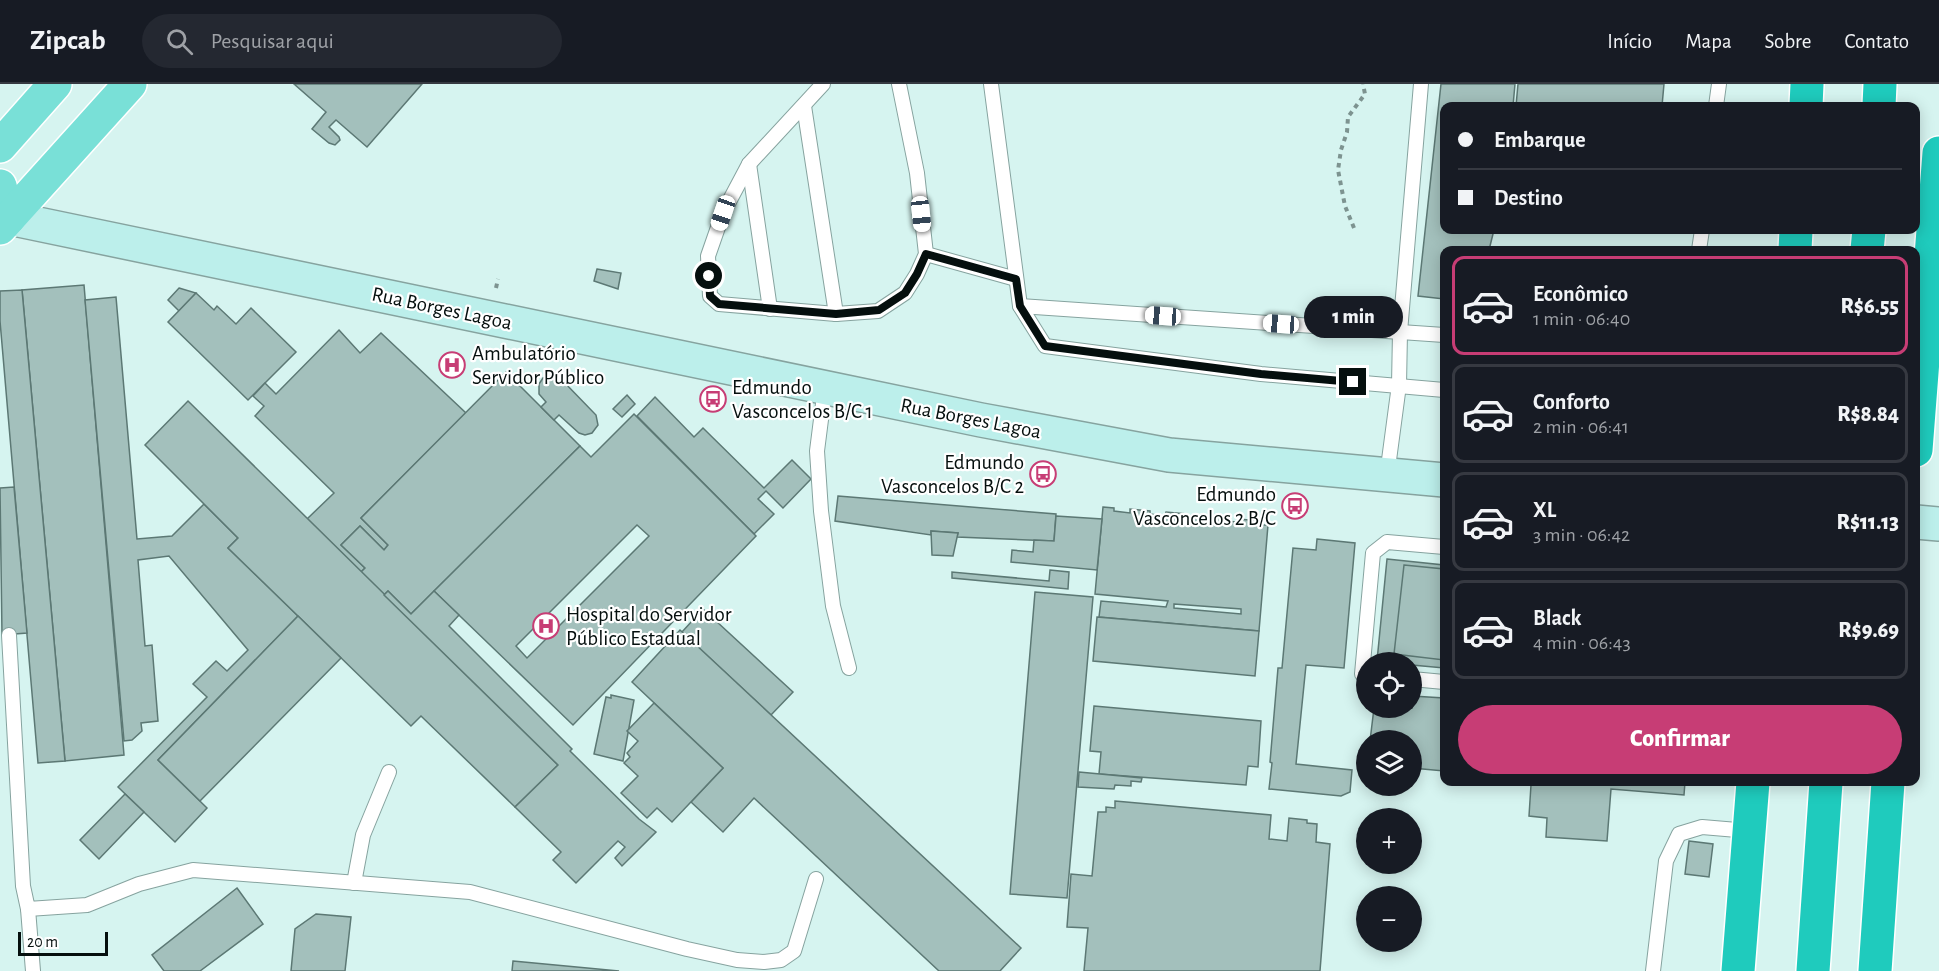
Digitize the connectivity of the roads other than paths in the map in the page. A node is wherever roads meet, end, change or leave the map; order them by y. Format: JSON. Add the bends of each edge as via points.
{"nodes":[{"id":1,"x":55,"y":84,"type":"edge"},
{"id":2,"x":130,"y":84,"type":"edge"},
{"id":3,"x":823,"y":84,"type":"edge"},
{"id":4,"x":899,"y":84,"type":"edge"},
{"id":5,"x":991,"y":84,"type":"edge"},
{"id":6,"x":1422,"y":84,"type":"edge"},
{"id":7,"x":1719,"y":84,"type":"edge"},
{"id":8,"x":1808,"y":84,"type":"edge"},
{"id":9,"x":1880,"y":84,"type":"edge"},
{"id":10,"x":1717,"y":102,"type":"edge"},
{"id":11,"x":1806,"y":102,"type":"edge"},
{"id":12,"x":1879,"y":102,"type":"edge"},
{"id":13,"x":804,"y":106,"type":"junction"},
{"id":14,"x":4,"y":147,"type":"edge"},
{"id":15,"x":1939,"y":153,"type":"edge"},
{"id":16,"x":749,"y":164,"type":"junction"},
{"id":17,"x":0,"y":186,"type":"edge"},
{"id":18,"x":4,"y":223,"type":"edge"},
{"id":19,"x":926,"y":254,"type":"junction"},
{"id":20,"x":1016,"y":279,"type":"junction"},
{"id":21,"x":1020,"y":306,"type":"junction"},
{"id":22,"x":770,"y":309,"type":"junction"},
{"id":23,"x":836,"y":314,"type":"junction"},
{"id":24,"x":1400,"y":332,"type":"junction"},
{"id":25,"x":1440,"y":335,"type":"edge"},
{"id":26,"x":1399,"y":385,"type":"junction"},
{"id":27,"x":825,"y":388,"type":"junction"},
{"id":28,"x":1440,"y":390,"type":"edge"},
{"id":29,"x":1920,"y":398,"type":"edge"},
{"id":30,"x":1387,"y":475,"type":"junction"},
{"id":31,"x":1440,"y":480,"type":"edge"},
{"id":32,"x":1920,"y":522,"type":"edge"},
{"id":33,"x":1939,"y":524,"type":"edge"},
{"id":34,"x":1440,"y":547,"type":"edge"},
{"id":35,"x":9,"y":635,"type":"dead end"},
{"id":36,"x":1364,"y":652,"type":"edge"},
{"id":37,"x":849,"y":668,"type":"dead end"},
{"id":38,"x":1422,"y":680,"type":"edge"},
{"id":39,"x":1440,"y":682,"type":"edge"},
{"id":40,"x":0,"y":730,"type":"edge"},
{"id":41,"x":14,"y":735,"type":"junction"},
{"id":42,"x":389,"y":772,"type":"dead end"},
{"id":43,"x":1753,"y":786,"type":"edge"},
{"id":44,"x":1826,"y":786,"type":"edge"},
{"id":45,"x":1888,"y":786,"type":"edge"},
{"id":46,"x":1749,"y":831,"type":"junction"},
{"id":47,"x":816,"y":879,"type":"dead end"},
{"id":48,"x":354,"y":883,"type":"junction"},
{"id":49,"x":28,"y":909,"type":"junction"},
{"id":50,"x":33,"y":971,"type":"edge"},
{"id":51,"x":1653,"y":971,"type":"edge"},
{"id":52,"x":1738,"y":971,"type":"edge"},
{"id":53,"x":1813,"y":971,"type":"edge"},
{"id":54,"x":1875,"y":971,"type":"edge"}],
"edges":[{"from":1,"to":14,"type":"main road"},
{"from":2,"to":18,"type":"main road"},
{"from":3,"to":13,"type":"lane"},
{"from":4,"to":19,"type":"lane","via":[[917,173]]},
{"from":5,"to":20,"type":"lane"},
{"from":6,"to":24,"type":"lane"},
{"from":7,"to":10,"type":"lane"},
{"from":8,"to":11,"type":"highway"},
{"from":9,"to":12,"type":"highway"},
{"from":13,"to":16,"type":"lane"},
{"from":13,"to":23,"type":"lane"},
{"from":15,"to":29,"type":"highway"},
{"from":16,"to":22,"type":"lane"},
{"from":16,"to":22,"type":"lane","via":[[723,213],[708,256],[710,296],[719,304]]},
{"from":17,"to":18,"type":"main road"},
{"from":18,"to":27,"type":"street","name":"Rua Borges Lagoa"},
{"from":19,"to":20,"type":"lane"},
{"from":19,"to":23,"type":"lane","via":[[905,293],[887,305],[879,310]]},
{"from":20,"to":21,"type":"lane"},
{"from":21,"to":24,"type":"lane"},
{"from":21,"to":26,"type":"lane","via":[[1045,346],[1261,374]]},
{"from":22,"to":23,"type":"lane"},
{"from":24,"to":25,"type":"lane"},
{"from":24,"to":26,"type":"lane"},
{"from":26,"to":28,"type":"lane"},
{"from":26,"to":30,"type":"lane"},
{"from":27,"to":30,"type":"street","name":"Rua Borges Lagoa","via":[[1169,455]]},
{"from":27,"to":37,"type":"lane","via":[[817,451],[820,499],[833,606]]},
{"from":30,"to":31,"type":"street","name":"Rua Borges Lagoa"},
{"from":32,"to":33,"type":"street"},
{"from":34,"to":36,"type":"lane","via":[[1388,542],[1373,553]]},
{"from":35,"to":41,"type":"lane"},
{"from":38,"to":39,"type":"lane"},
{"from":40,"to":41,"type":"lane"},
{"from":41,"to":49,"type":"lane","via":[[23,886]]},
{"from":42,"to":48,"type":"lane","via":[[363,835]]},
{"from":43,"to":46,"type":"highway"},
{"from":44,"to":53,"type":"highway"},
{"from":45,"to":54,"type":"highway"},
{"from":46,"to":51,"type":"lane","via":[[1702,827],[1679,834],[1666,861]]},
{"from":46,"to":52,"type":"highway"},
{"from":47,"to":48,"type":"lane","via":[[794,951],[781,960],[764,962],[687,949],[470,892]]},
{"from":48,"to":49,"type":"lane","via":[[193,870],[139,884],[87,905]]},
{"from":49,"to":50,"type":"lane"}]}
